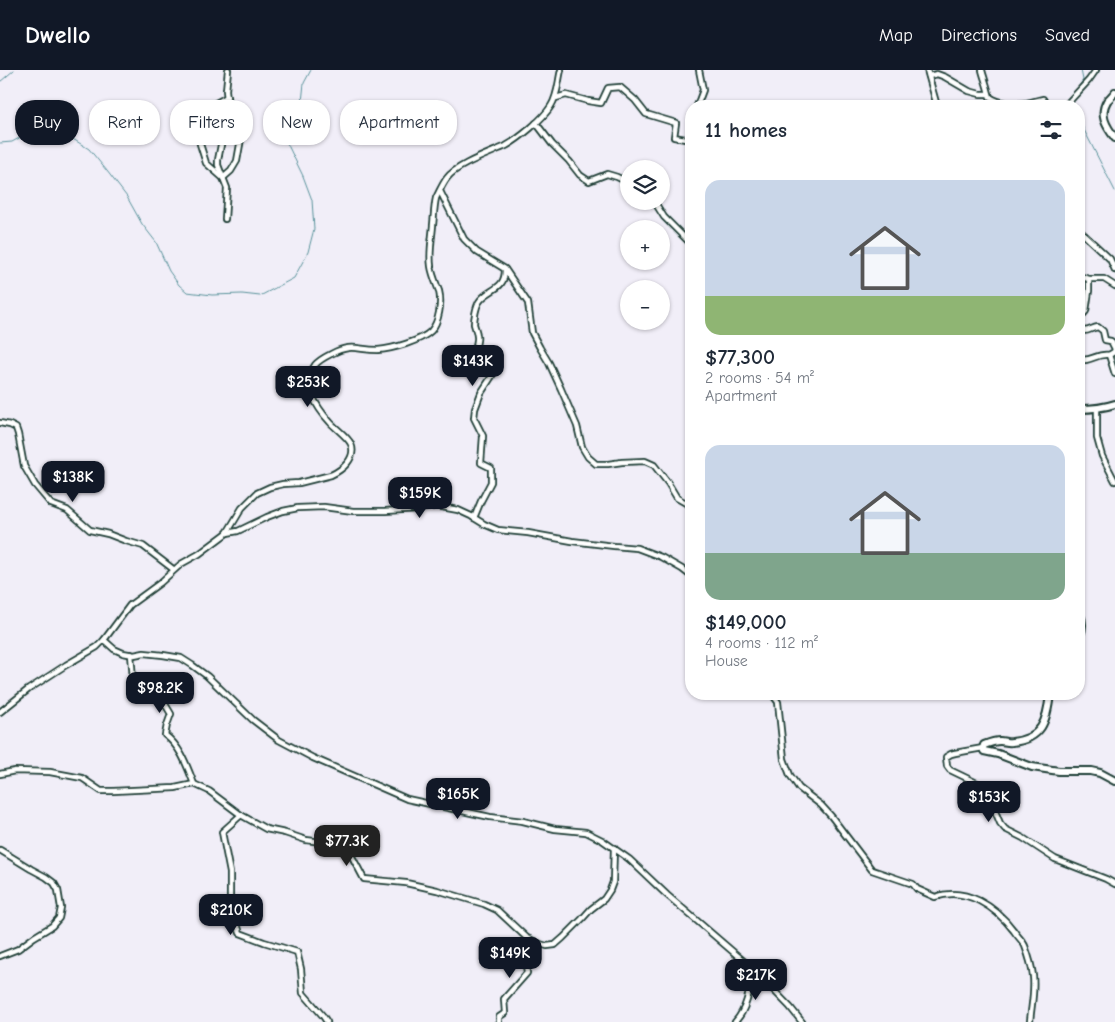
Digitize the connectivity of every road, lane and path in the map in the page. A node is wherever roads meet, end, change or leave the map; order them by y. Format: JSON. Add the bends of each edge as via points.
{"nodes":[{"id":1,"x":228,"y":70,"type":"edge"},
{"id":2,"x":699,"y":70,"type":"edge"},
{"id":3,"x":927,"y":70,"type":"edge"},
{"id":4,"x":982,"y":70,"type":"edge"},
{"id":5,"x":1096,"y":70,"type":"edge"},
{"id":6,"x":560,"y":71,"type":"edge"},
{"id":7,"x":928,"y":76,"type":"junction"},
{"id":8,"x":1115,"y":92,"type":"edge"},
{"id":9,"x":989,"y":94,"type":"junction"},
{"id":10,"x":556,"y":98,"type":"junction"},
{"id":11,"x":227,"y":99,"type":"junction"},
{"id":12,"x":699,"y":100,"type":"edge"},
{"id":13,"x":935,"y":100,"type":"edge"},
{"id":14,"x":995,"y":100,"type":"edge"},
{"id":15,"x":1072,"y":100,"type":"edge"},
{"id":16,"x":536,"y":123,"type":"junction"},
{"id":17,"x":1115,"y":138,"type":"edge"},
{"id":18,"x":685,"y":139,"type":"edge"},
{"id":19,"x":223,"y":178,"type":"junction"},
{"id":20,"x":620,"y":178,"type":"edge"},
{"id":21,"x":440,"y":191,"type":"junction"},
{"id":22,"x":660,"y":210,"type":"edge"},
{"id":23,"x":224,"y":219,"type":"dead end"},
{"id":24,"x":1085,"y":236,"type":"edge"},
{"id":25,"x":685,"y":238,"type":"edge"},
{"id":26,"x":505,"y":269,"type":"junction"},
{"id":27,"x":1115,"y":270,"type":"edge"},
{"id":28,"x":1085,"y":278,"type":"edge"},
{"id":29,"x":1090,"y":279,"type":"junction"},
{"id":30,"x":1115,"y":286,"type":"edge"},
{"id":31,"x":1085,"y":312,"type":"edge"},
{"id":32,"x":1085,"y":331,"type":"edge"},
{"id":33,"x":1109,"y":355,"type":"junction"},
{"id":34,"x":1085,"y":360,"type":"edge"},
{"id":35,"x":1115,"y":374,"type":"edge"},
{"id":36,"x":1115,"y":404,"type":"edge"},
{"id":37,"x":1097,"y":408,"type":"junction"},
{"id":38,"x":1085,"y":409,"type":"edge"},
{"id":39,"x":0,"y":424,"type":"edge"},
{"id":40,"x":1115,"y":481,"type":"edge"},
{"id":41,"x":685,"y":503,"type":"edge"},
{"id":42,"x":474,"y":518,"type":"junction"},
{"id":43,"x":227,"y":533,"type":"junction"},
{"id":44,"x":173,"y":569,"type":"junction"},
{"id":45,"x":685,"y":571,"type":"edge"},
{"id":46,"x":104,"y":640,"type":"junction"},
{"id":47,"x":131,"y":654,"type":"junction"},
{"id":48,"x":776,"y":700,"type":"edge"},
{"id":49,"x":1049,"y":700,"type":"edge"},
{"id":50,"x":0,"y":712,"type":"edge"},
{"id":51,"x":983,"y":748,"type":"junction"},
{"id":52,"x":0,"y":774,"type":"edge"},
{"id":53,"x":1115,"y":781,"type":"edge"},
{"id":54,"x":194,"y":784,"type":"junction"},
{"id":55,"x":241,"y":815,"type":"junction"},
{"id":56,"x":614,"y":848,"type":"junction"},
{"id":57,"x":0,"y":850,"type":"edge"},
{"id":58,"x":1115,"y":884,"type":"edge"},
{"id":59,"x":531,"y":940,"type":"junction"},
{"id":60,"x":0,"y":956,"type":"edge"},
{"id":61,"x":753,"y":969,"type":"junction"},
{"id":62,"x":327,"y":1022,"type":"edge"},
{"id":63,"x":499,"y":1022,"type":"edge"},
{"id":64,"x":735,"y":1022,"type":"edge"},
{"id":65,"x":802,"y":1022,"type":"edge"},
{"id":66,"x":1030,"y":1022,"type":"edge"}],
"edges":[{"from":1,"to":11,"type":"street"},
{"from":2,"to":12,"type":"street","via":[[703,90]]},
{"from":3,"to":7,"type":"street"},
{"from":4,"to":9,"type":"street"},
{"from":5,"to":15,"type":"street"},
{"from":6,"to":10,"type":"street"},
{"from":7,"to":9,"type":"street","via":[[945,76],[969,91]]},
{"from":7,"to":13,"type":"street"},
{"from":8,"to":17,"type":"main road","via":[[1106,103],[1103,114]]},
{"from":9,"to":14,"type":"street"},
{"from":10,"to":16,"type":"street"},
{"from":10,"to":18,"type":"street","via":[[566,95],[601,103],[608,88],[620,87],[646,114],[676,123],[674,137]]},
{"from":11,"to":19,"type":"street","via":[[218,160]]},
{"from":11,"to":19,"type":"street","via":[[244,122],[237,161]]},
{"from":11,"to":19,"type":"street","via":[[203,110],[199,128],[206,163]]},
{"from":16,"to":20,"type":"street","via":[[580,175],[589,181],[607,174]]},
{"from":16,"to":21,"type":"street","via":[[511,143],[452,173]]},
{"from":19,"to":23,"type":"street","via":[[227,189]]},
{"from":21,"to":26,"type":"street","via":[[464,239],[477,252]]},
{"from":21,"to":43,"type":"street","via":[[435,205],[430,257],[439,292],[438,315],[432,329],[418,340],[404,344],[381,350],[346,348],[319,361],[311,372],[311,392],[319,409],[351,444],[351,459],[331,475],[264,489],[242,508]]},
{"from":22,"to":25,"type":"street"},
{"from":24,"to":27,"type":"street","via":[[1110,260]]},
{"from":26,"to":41,"type":"street","via":[[528,303],[532,332],[561,389],[588,457],[596,464],[645,461],[654,465],[677,498]]},
{"from":26,"to":42,"type":"street","via":[[502,284],[478,304],[474,322],[478,336],[476,347],[489,356],[492,376],[475,409],[474,418],[483,436],[481,463],[491,468],[491,482]]},
{"from":28,"to":29,"type":"street"},
{"from":29,"to":30,"type":"street","via":[[1104,279]]},
{"from":29,"to":31,"type":"street"},
{"from":32,"to":33,"type":"street","via":[[1098,327],[1115,349]]},
{"from":33,"to":34,"type":"street"},
{"from":33,"to":35,"type":"street"},
{"from":36,"to":37,"type":"main road"},
{"from":37,"to":38,"type":"main road"},
{"from":37,"to":40,"type":"street","via":[[1097,438]]},
{"from":39,"to":44,"type":"street","via":[[16,428],[24,466],[51,504],[67,510],[90,530],[143,546]]},
{"from":42,"to":43,"type":"street","via":[[458,510],[436,506],[385,511],[298,508]]},
{"from":42,"to":45,"type":"street","via":[[498,530],[637,548]]},
{"from":43,"to":44,"type":"street"},
{"from":44,"to":46,"type":"street","via":[[130,605]]},
{"from":46,"to":47,"type":"street","via":[[117,651]]},
{"from":46,"to":50,"type":"street","via":[[28,689]]},
{"from":47,"to":54,"type":"street","via":[[133,679],[164,690],[165,704],[171,714],[166,735],[180,751]]},
{"from":47,"to":56,"type":"street","via":[[163,654],[181,658],[207,676],[279,740],[312,758],[407,799],[555,829],[586,832]]},
{"from":48,"to":66,"type":"street","via":[[784,759],[790,775],[799,788],[831,816],[872,870],[912,884],[935,897],[958,894],[976,898],[1007,922],[1025,945],[1033,976]]},
{"from":49,"to":51,"type":"main road","via":[[1038,732],[1028,739],[999,741]]},
{"from":51,"to":53,"type":"main road","via":[[1032,767],[1091,771]]},
{"from":51,"to":58,"type":"street","via":[[951,754],[946,757],[947,766],[977,783],[1005,829],[1055,859]]},
{"from":52,"to":54,"type":"street","via":[[50,772],[82,778],[101,790],[113,792]]},
{"from":54,"to":55,"type":"street"},
{"from":55,"to":59,"type":"street","via":[[266,828],[348,849],[364,878],[406,882],[498,910]]},
{"from":55,"to":62,"type":"street","via":[[222,832],[230,873],[230,904],[240,933],[297,952],[303,993]]},
{"from":56,"to":59,"type":"street","via":[[613,882],[604,899],[555,945],[547,946]]},
{"from":56,"to":61,"type":"street"},
{"from":57,"to":60,"type":"street","via":[[54,883],[61,908],[59,918],[52,926],[18,949]]},
{"from":59,"to":63,"type":"street","via":[[524,950],[527,973],[504,999],[505,1013]]},
{"from":61,"to":64,"type":"street","via":[[741,1016]]},
{"from":61,"to":65,"type":"street"}]}
